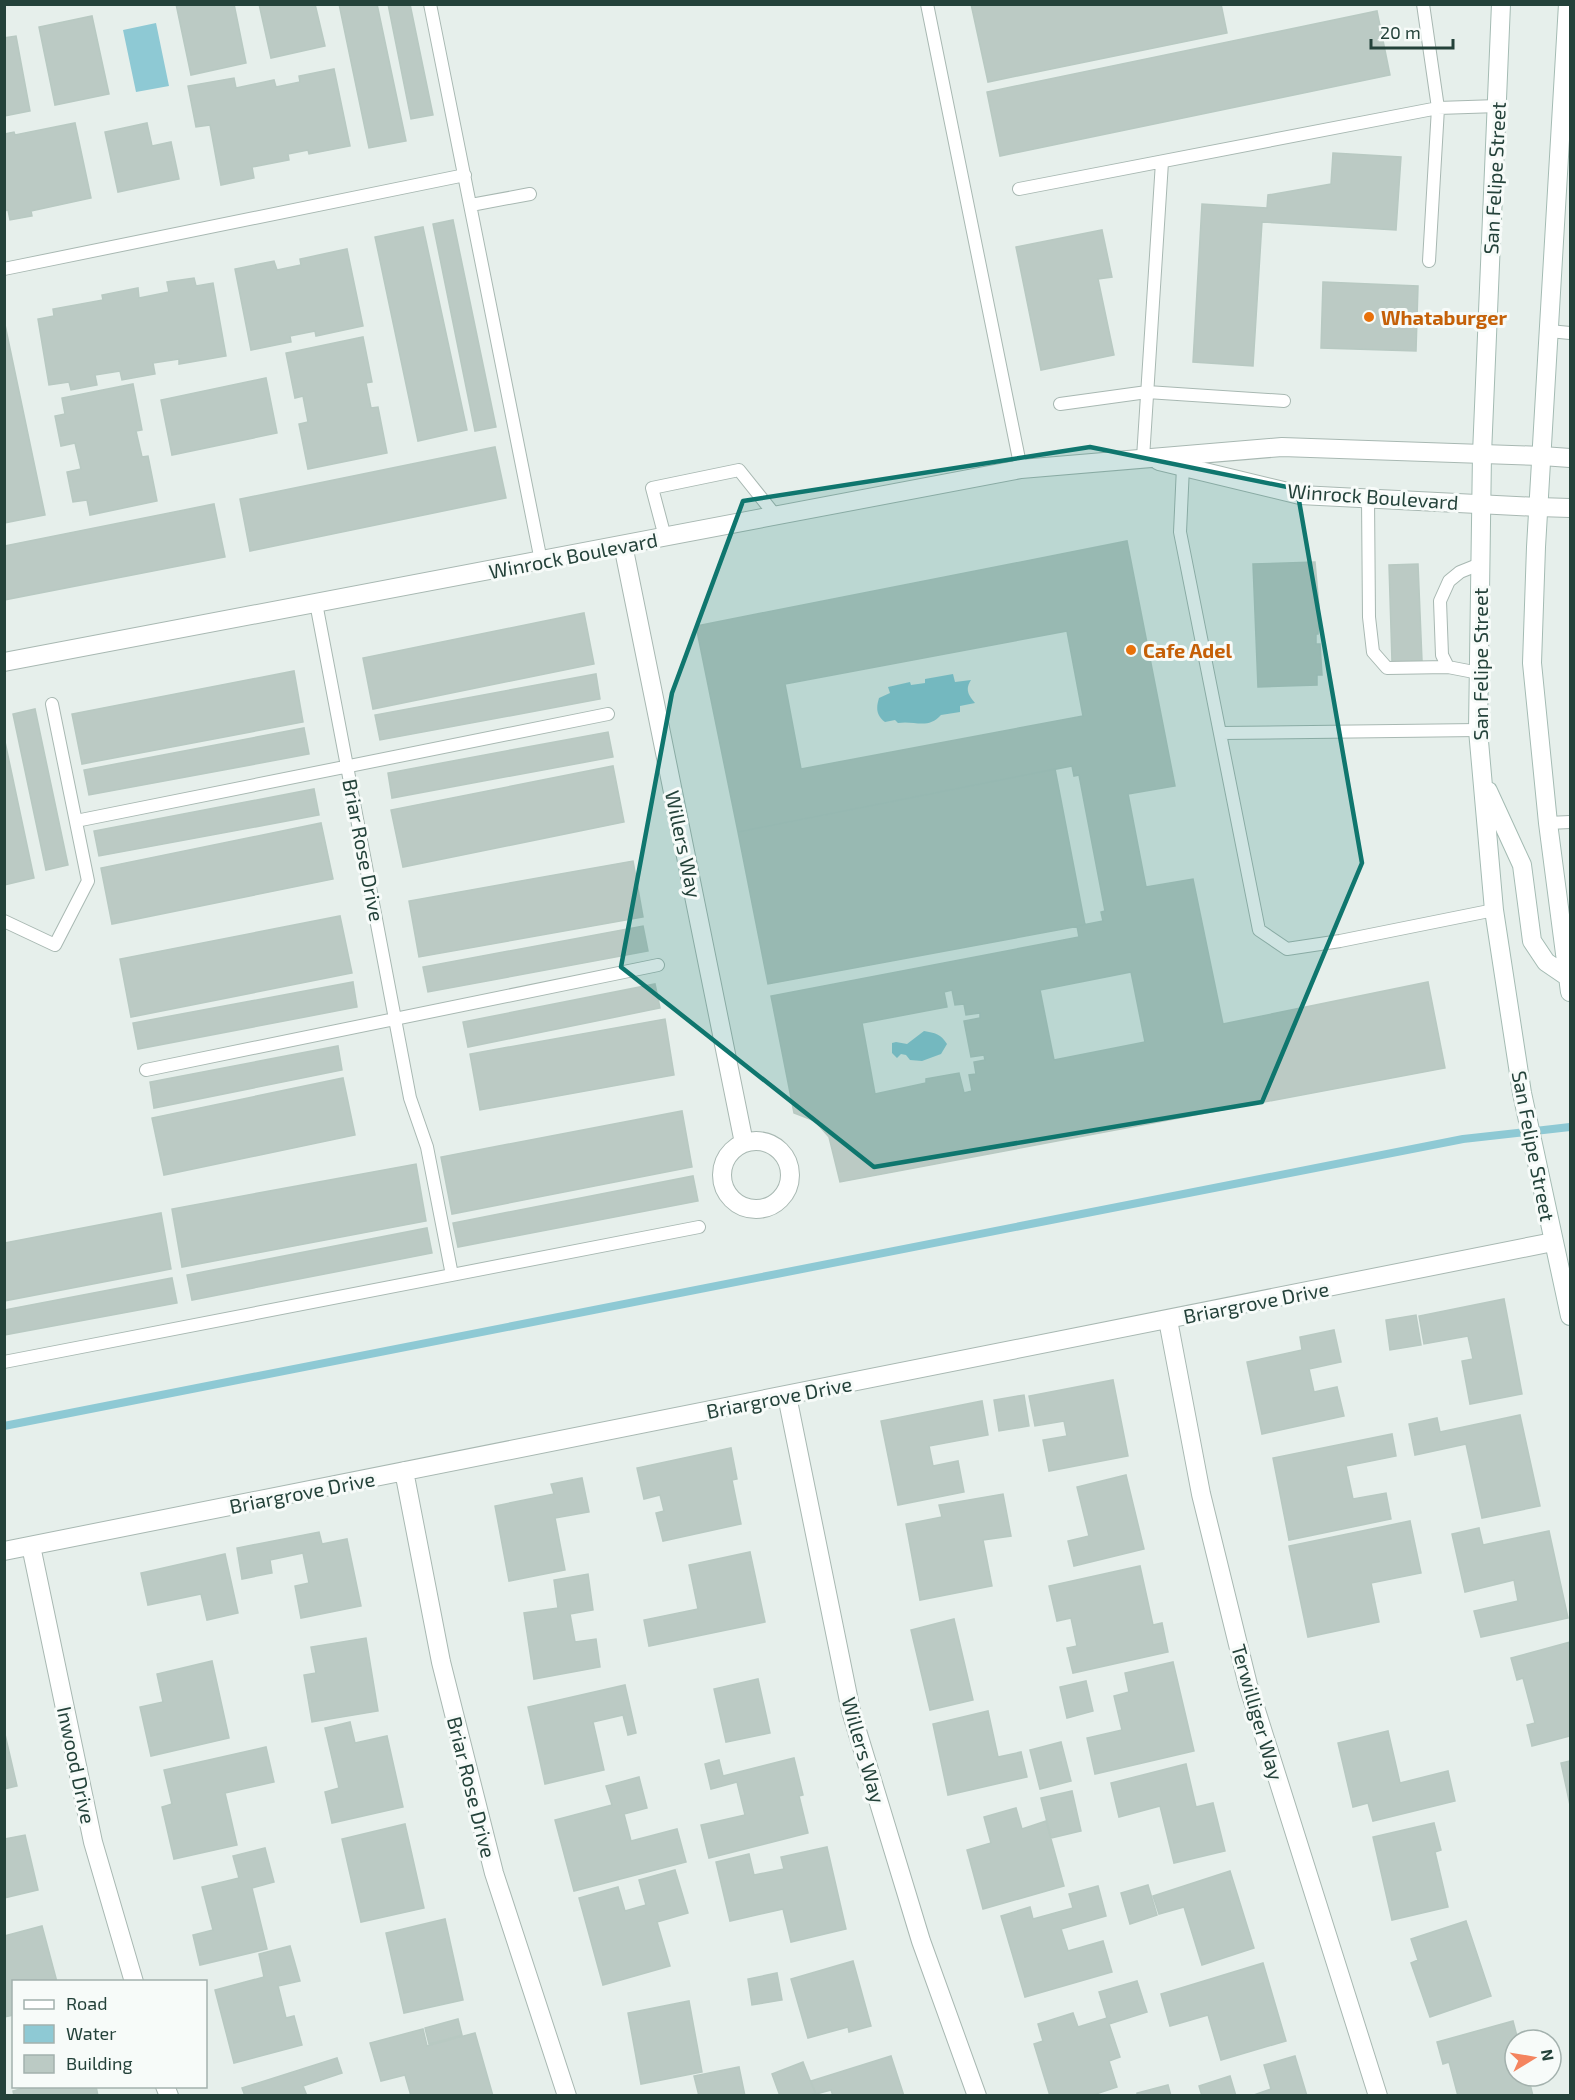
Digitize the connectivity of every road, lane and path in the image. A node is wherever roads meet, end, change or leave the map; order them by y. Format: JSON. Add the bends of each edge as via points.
{"nodes":[{"id":1,"x":430,"y":4,"type":"edge"},
{"id":2,"x":927,"y":4,"type":"edge"},
{"id":3,"x":1423,"y":4,"type":"edge"},
{"id":4,"x":1501,"y":4,"type":"edge"},
{"id":5,"x":1568,"y":4,"type":"edge"},
{"id":6,"x":1568,"y":47,"type":"edge"},
{"id":7,"x":1498,"y":106,"type":"junction"},
{"id":8,"x":1438,"y":108,"type":"junction"},
{"id":9,"x":1162,"y":162,"type":"junction"},
{"id":10,"x":465,"y":175,"type":"junction"},
{"id":11,"x":1019,"y":189,"type":"dead end"},
{"id":12,"x":530,"y":194,"type":"dead end"},
{"id":13,"x":471,"y":205,"type":"junction"},
{"id":14,"x":1429,"y":261,"type":"dead end"},
{"id":15,"x":4,"y":269,"type":"edge"},
{"id":16,"x":1549,"y":332,"type":"junction"},
{"id":17,"x":1570,"y":333,"type":"edge"},
{"id":18,"x":1147,"y":392,"type":"junction"},
{"id":19,"x":1284,"y":400,"type":"dead end"},
{"id":20,"x":1060,"y":404,"type":"dead end"},
{"id":21,"x":1482,"y":454,"type":"junction"},
{"id":22,"x":1542,"y":456,"type":"junction"},
{"id":23,"x":1143,"y":458,"type":"junction"},
{"id":24,"x":1570,"y":458,"type":"edge"},
{"id":25,"x":1183,"y":467,"type":"junction"},
{"id":26,"x":1021,"y":469,"type":"junction"},
{"id":27,"x":1368,"y":498,"type":"junction"},
{"id":28,"x":1481,"y":503,"type":"junction"},
{"id":29,"x":1538,"y":507,"type":"junction"},
{"id":30,"x":1570,"y":508,"type":"edge"},
{"id":31,"x":775,"y":515,"type":"junction"},
{"id":32,"x":665,"y":537,"type":"junction"},
{"id":33,"x":623,"y":545,"type":"junction"},
{"id":34,"x":541,"y":561,"type":"junction"},
{"id":35,"x":1480,"y":564,"type":"junction"},
{"id":36,"x":316,"y":603,"type":"junction"},
{"id":37,"x":4,"y":662,"type":"edge"},
{"id":38,"x":1448,"y":667,"type":"junction"},
{"id":39,"x":1479,"y":673,"type":"junction"},
{"id":40,"x":52,"y":704,"type":"dead end"},
{"id":41,"x":608,"y":714,"type":"dead end"},
{"id":42,"x":1478,"y":730,"type":"junction"},
{"id":43,"x":1221,"y":733,"type":"junction"},
{"id":44,"x":348,"y":766,"type":"junction"},
{"id":45,"x":1483,"y":778,"type":"junction"},
{"id":46,"x":76,"y":821,"type":"junction"},
{"id":47,"x":1570,"y":822,"type":"edge"},
{"id":48,"x":1548,"y":823,"type":"junction"},
{"id":49,"x":1494,"y":909,"type":"junction"},
{"id":50,"x":4,"y":921,"type":"edge"},
{"id":51,"x":658,"y":965,"type":"dead end"},
{"id":52,"x":1570,"y":981,"type":"edge"},
{"id":53,"x":396,"y":1018,"type":"junction"},
{"id":54,"x":146,"y":1070,"type":"dead end"},
{"id":55,"x":744,"y":1143,"type":"dead end"},
{"id":56,"x":699,"y":1227,"type":"dead end"},
{"id":57,"x":1553,"y":1242,"type":"junction"},
{"id":58,"x":452,"y":1275,"type":"junction"},
{"id":59,"x":1570,"y":1316,"type":"edge"},
{"id":60,"x":1168,"y":1320,"type":"junction"},
{"id":61,"x":4,"y":1362,"type":"edge"},
{"id":62,"x":787,"y":1396,"type":"junction"},
{"id":63,"x":404,"y":1472,"type":"junction"},
{"id":64,"x":31,"y":1546,"type":"junction"},
{"id":65,"x":4,"y":1551,"type":"edge"},
{"id":66,"x":133,"y":1980,"type":"edge"},
{"id":67,"x":567,"y":2096,"type":"edge"},
{"id":68,"x":977,"y":2096,"type":"edge"},
{"id":69,"x":1378,"y":2096,"type":"edge"}],
"edges":[{"from":1,"to":10,"type":"lane"},
{"from":2,"to":26,"type":"lane"},
{"from":3,"to":8,"type":"lane"},
{"from":4,"to":7,"type":"street","name":"San Felipe Street"},
{"from":5,"to":6,"type":"street"},
{"from":6,"to":16,"type":"street"},
{"from":7,"to":8,"type":"lane"},
{"from":7,"to":21,"type":"street","name":"San Felipe Street"},
{"from":8,"to":9,"type":"lane"},
{"from":8,"to":14,"type":"lane"},
{"from":9,"to":11,"type":"lane"},
{"from":9,"to":18,"type":"lane"},
{"from":10,"to":13,"type":"lane"},
{"from":10,"to":15,"type":"lane"},
{"from":12,"to":13,"type":"lane"},
{"from":13,"to":34,"type":"lane"},
{"from":16,"to":17,"type":"lane"},
{"from":16,"to":22,"type":"street"},
{"from":18,"to":19,"type":"lane"},
{"from":18,"to":20,"type":"lane"},
{"from":18,"to":23,"type":"lane"},
{"from":21,"to":22,"type":"street","name":"Winrock Boulevard"},
{"from":21,"to":23,"type":"street","name":"Winrock Boulevard","via":[[1282,447]]},
{"from":21,"to":28,"type":"street","name":"San Felipe Street"},
{"from":22,"to":24,"type":"street","name":"Winrock Boulevard"},
{"from":22,"to":29,"type":"street"},
{"from":23,"to":25,"type":"street","name":"Winrock Boulevard"},
{"from":23,"to":26,"type":"street","name":"Winrock Boulevard"},
{"from":25,"to":27,"type":"street","name":"Winrock Boulevard","via":[[1300,495]]},
{"from":25,"to":43,"type":"lane","via":[[1180,532]]},
{"from":26,"to":31,"type":"street","name":"Winrock Boulevard"},
{"from":27,"to":28,"type":"street","name":"Winrock Boulevard"},
{"from":27,"to":38,"type":"lane","via":[[1373,652],[1387,668]]},
{"from":28,"to":29,"type":"street","name":"Winrock Boulevard"},
{"from":28,"to":35,"type":"street","name":"San Felipe Street"},
{"from":29,"to":30,"type":"street","name":"Winrock Boulevard"},
{"from":29,"to":48,"type":"street","via":[[1532,663]]},
{"from":31,"to":32,"type":"street","name":"Winrock Boulevard"},
{"from":31,"to":32,"type":"lane","via":[[739,470],[652,488]]},
{"from":32,"to":33,"type":"street","name":"Winrock Boulevard"},
{"from":33,"to":34,"type":"street","name":"Winrock Boulevard"},
{"from":33,"to":55,"type":"street","name":"Willers Way"},
{"from":34,"to":36,"type":"street","name":"Winrock Boulevard"},
{"from":35,"to":38,"type":"lane","via":[[1449,581],[1440,602],[1442,655]]},
{"from":35,"to":39,"type":"street","name":"San Felipe Street"},
{"from":36,"to":37,"type":"street","name":"Winrock Boulevard"},
{"from":36,"to":44,"type":"lane","name":"Briar Rose Drive"},
{"from":38,"to":39,"type":"lane"},
{"from":39,"to":42,"type":"street","name":"San Felipe Street"},
{"from":40,"to":46,"type":"lane"},
{"from":41,"to":44,"type":"lane"},
{"from":42,"to":43,"type":"lane"},
{"from":42,"to":45,"type":"street","name":"San Felipe Street"},
{"from":43,"to":49,"type":"lane","via":[[1259,930],[1287,949]]},
{"from":44,"to":46,"type":"lane"},
{"from":44,"to":53,"type":"lane","name":"Briar Rose Drive"},
{"from":45,"to":49,"type":"street","name":"San Felipe Street"},
{"from":45,"to":52,"type":"street","via":[[1522,865],[1532,941],[1546,962]]},
{"from":46,"to":50,"type":"lane","via":[[88,881],[55,945]]},
{"from":47,"to":48,"type":"lane"},
{"from":48,"to":52,"type":"street"},
{"from":49,"to":57,"type":"street","name":"San Felipe Street","via":[[1522,1093]]},
{"from":51,"to":53,"type":"lane"},
{"from":53,"to":54,"type":"lane"},
{"from":53,"to":58,"type":"lane","name":"Briar Rose Drive","via":[[410,1098],[427,1147]]},
{"from":56,"to":58,"type":"lane"},
{"from":57,"to":59,"type":"street","name":"San Felipe Street"},
{"from":57,"to":60,"type":"street","name":"Briargrove Drive"},
{"from":58,"to":61,"type":"lane"},
{"from":60,"to":62,"type":"street","name":"Briargrove Drive"},
{"from":60,"to":69,"type":"street","name":"Terwilliger Way","via":[[1201,1494],[1248,1685]]},
{"from":62,"to":63,"type":"street","name":"Briargrove Drive"},
{"from":62,"to":68,"type":"street","name":"Willers Way","via":[[851,1711],[921,1941]]},
{"from":63,"to":64,"type":"street","name":"Briargrove Drive"},
{"from":63,"to":67,"type":"street","name":"Briar Rose Drive","via":[[441,1662],[494,1873]]},
{"from":64,"to":65,"type":"street","name":"Briargrove Drive"},
{"from":64,"to":66,"type":"street","name":"Inwood Drive","via":[[93,1842]]}]}
